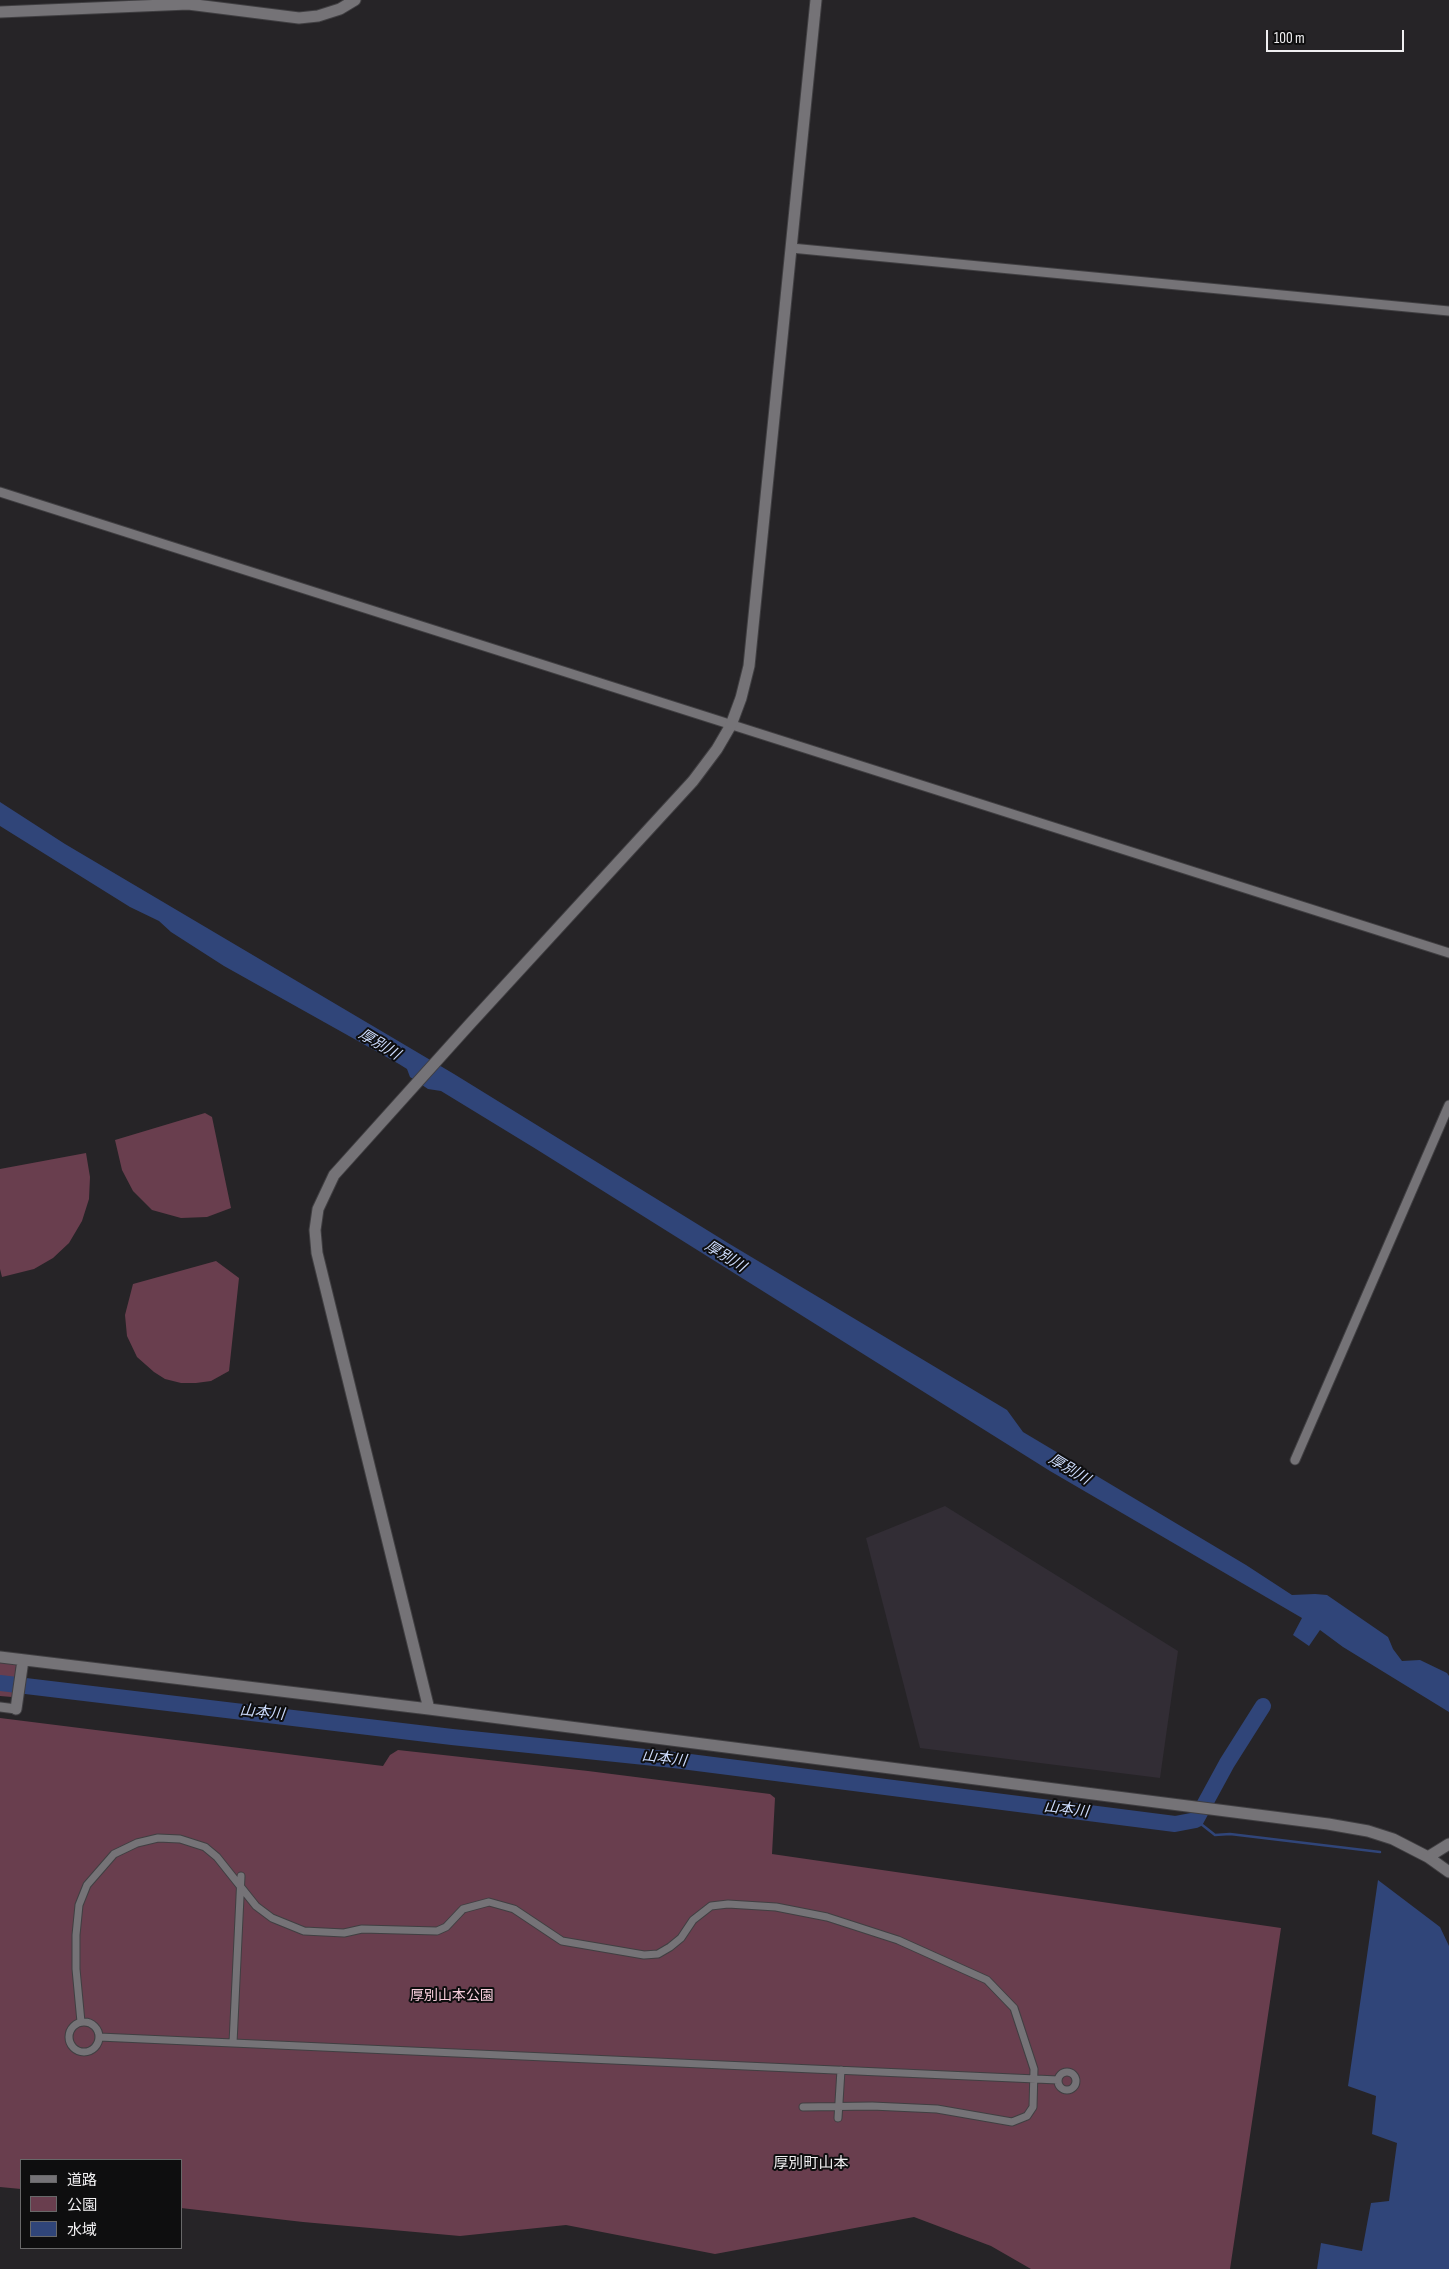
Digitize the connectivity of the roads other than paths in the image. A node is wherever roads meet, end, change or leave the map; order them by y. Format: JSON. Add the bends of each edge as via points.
{"nodes":[{"id":1,"x":355,"y":0,"type":"edge"},
{"id":2,"x":816,"y":0,"type":"edge"},
{"id":3,"x":0,"y":12,"type":"edge"},
{"id":4,"x":791,"y":248,"type":"junction"},
{"id":5,"x":1449,"y":311,"type":"edge"},
{"id":6,"x":0,"y":492,"type":"edge"},
{"id":7,"x":731,"y":725,"type":"junction"},
{"id":8,"x":1449,"y":953,"type":"edge"},
{"id":9,"x":1449,"y":1105,"type":"edge"},
{"id":10,"x":1295,"y":1460,"type":"dead end"},
{"id":11,"x":0,"y":1657,"type":"edge"},
{"id":12,"x":23,"y":1660,"type":"junction"},
{"id":13,"x":17,"y":1705,"type":"joint"},
{"id":14,"x":0,"y":1707,"type":"edge"},
{"id":15,"x":429,"y":1709,"type":"junction"},
{"id":16,"x":1449,"y":1844,"type":"edge"},
{"id":17,"x":1428,"y":1857,"type":"junction"},
{"id":18,"x":1449,"y":1872,"type":"edge"},
{"id":19,"x":241,"y":1876,"type":"dead end"},
{"id":20,"x":240,"y":1887,"type":"junction"},
{"id":21,"x":80,"y":2022,"type":"junction"},
{"id":22,"x":99,"y":2037,"type":"junction"},
{"id":23,"x":233,"y":2043,"type":"junction"},
{"id":24,"x":840,"y":2070,"type":"junction"},
{"id":25,"x":1035,"y":2079,"type":"junction"},
{"id":26,"x":1058,"y":2080,"type":"dead end"},
{"id":27,"x":803,"y":2107,"type":"dead end"},
{"id":28,"x":839,"y":2108,"type":"junction"},
{"id":29,"x":838,"y":2118,"type":"dead end"}],
"edges":[{"from":1,"to":3,"type":"street","via":[[333,12],[299,18],[188,4]]},
{"from":2,"to":4,"type":"street"},
{"from":4,"to":5,"type":"street"},
{"from":4,"to":7,"type":"street","via":[[749,666]]},
{"from":6,"to":7,"type":"street"},
{"from":7,"to":8,"type":"street"},
{"from":7,"to":15,"type":"street","via":[[693,781],[334,1175],[318,1209],[315,1230],[317,1253]]},
{"from":9,"to":10,"type":"street"},
{"from":11,"to":12,"type":"street"},
{"from":12,"to":13,"type":"street"},
{"from":12,"to":15,"type":"street"},
{"from":13,"to":14,"type":"street"},
{"from":15,"to":17,"type":"street","via":[[1368,1831]]},
{"from":16,"to":17,"type":"street"},
{"from":17,"to":18,"type":"street"},
{"from":19,"to":20,"type":"street"},
{"from":20,"to":21,"type":"street","via":[[217,1857],[205,1848],[180,1839],[158,1838],[136,1843],[114,1854],[87,1885],[79,1905],[76,1969]]},
{"from":20,"to":23,"type":"street"},
{"from":20,"to":25,"type":"street","via":[[256,1906],[272,1918],[304,1931],[437,1931],[446,1927],[463,1909],[490,1902],[514,1909],[562,1941],[644,1955],[658,1954],[670,1947],[681,1938],[692,1920],[712,1906],[776,1907],[827,1917],[898,1940],[987,1980],[1014,2008]]},
{"from":21,"to":22,"type":"street","via":[[93,2025]]},
{"from":21,"to":22,"type":"street","via":[[70,2033],[74,2049],[91,2050]]},
{"from":22,"to":23,"type":"street"},
{"from":23,"to":24,"type":"street"},
{"from":24,"to":25,"type":"street"},
{"from":24,"to":28,"type":"street"},
{"from":25,"to":26,"type":"street"},
{"from":25,"to":28,"type":"street","via":[[1033,2107],[1027,2116],[1012,2122],[937,2109]]},
{"from":27,"to":28,"type":"street"},
{"from":28,"to":29,"type":"street"}]}
